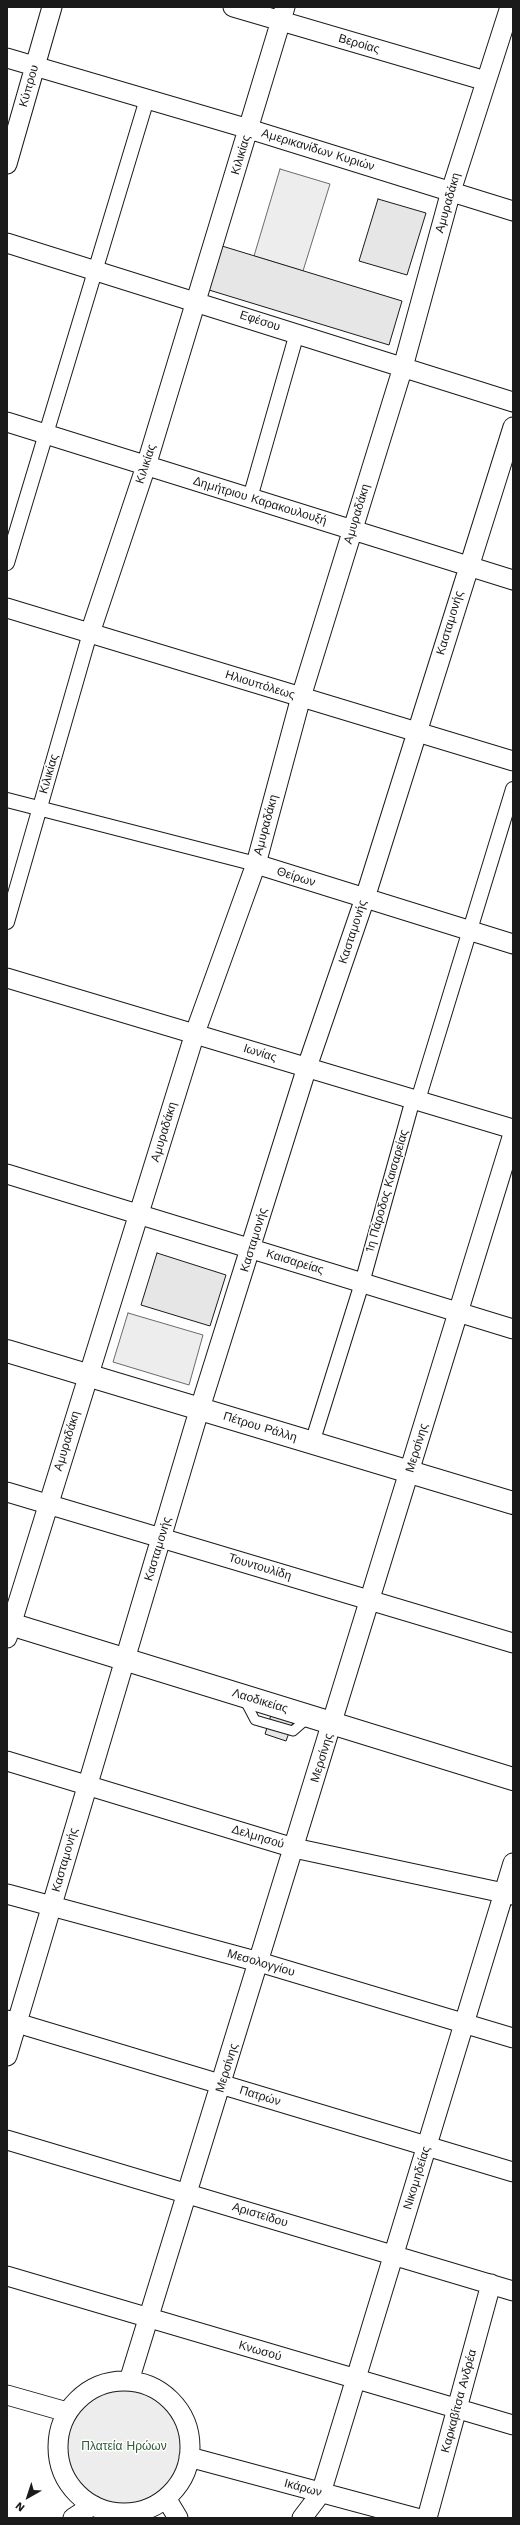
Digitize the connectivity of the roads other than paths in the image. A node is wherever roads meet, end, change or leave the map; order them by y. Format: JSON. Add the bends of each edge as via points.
{"nodes":[{"id":1,"x":52,"y":7,"type":"edge"},
{"id":2,"x":233,"y":7,"type":"edge"},
{"id":3,"x":510,"y":7,"type":"edge"},
{"id":4,"x":283,"y":14,"type":"edge"},
{"id":5,"x":7,"y":58,"type":"edge"},
{"id":6,"x":35,"y":66,"type":"junction"},
{"id":7,"x":486,"y":81,"type":"junction"},
{"id":8,"x":147,"y":99,"type":"junction"},
{"id":9,"x":249,"y":129,"type":"junction"},
{"id":10,"x":8,"y":155,"type":"edge"},
{"id":11,"x":451,"y":191,"type":"junction"},
{"id":12,"x":513,"y":211,"type":"edge"},
{"id":13,"x":7,"y":243,"type":"edge"},
{"id":14,"x":95,"y":270,"type":"junction"},
{"id":15,"x":195,"y":300,"type":"junction"},
{"id":16,"x":297,"y":333,"type":"junction"},
{"id":17,"x":403,"y":367,"type":"junction"},
{"id":18,"x":513,"y":402,"type":"edge"},
{"id":19,"x":7,"y":422,"type":"edge"},
{"id":20,"x":513,"y":427,"type":"edge"},
{"id":21,"x":46,"y":434,"type":"junction"},
{"id":22,"x":146,"y":466,"type":"junction"},
{"id":23,"x":250,"y":498,"type":"junction"},
{"id":24,"x":352,"y":530,"type":"junction"},
{"id":25,"x":7,"y":563,"type":"edge"},
{"id":26,"x":468,"y":566,"type":"junction"},
{"id":27,"x":513,"y":580,"type":"edge"},
{"id":28,"x":7,"y":608,"type":"edge"},
{"id":29,"x":90,"y":633,"type":"junction"},
{"id":30,"x":301,"y":697,"type":"junction"},
{"id":31,"x":416,"y":732,"type":"junction"},
{"id":32,"x":513,"y":761,"type":"edge"},
{"id":33,"x":513,"y":789,"type":"edge"},
{"id":34,"x":7,"y":800,"type":"edge"},
{"id":35,"x":39,"y":810,"type":"junction"},
{"id":36,"x":256,"y":864,"type":"junction"},
{"id":37,"x":365,"y":898,"type":"junction"},
{"id":38,"x":7,"y":922,"type":"edge"},
{"id":39,"x":470,"y":930,"type":"junction"},
{"id":40,"x":513,"y":944,"type":"edge"},
{"id":41,"x":7,"y":978,"type":"edge"},
{"id":42,"x":194,"y":1034,"type":"junction"},
{"id":43,"x":307,"y":1067,"type":"junction"},
{"id":44,"x":415,"y":1100,"type":"junction"},
{"id":45,"x":513,"y":1129,"type":"edge"},
{"id":46,"x":513,"y":1134,"type":"edge"},
{"id":47,"x":7,"y":1174,"type":"edge"},
{"id":48,"x":139,"y":1214,"type":"junction"},
{"id":49,"x":251,"y":1248,"type":"junction"},
{"id":50,"x":362,"y":1283,"type":"junction"},
{"id":51,"x":458,"y":1312,"type":"junction"},
{"id":52,"x":513,"y":1329,"type":"edge"},
{"id":53,"x":7,"y":1351,"type":"edge"},
{"id":54,"x":87,"y":1375,"type":"junction"},
{"id":55,"x":200,"y":1409,"type":"junction"},
{"id":56,"x":312,"y":1443,"type":"junction"},
{"id":57,"x":409,"y":1472,"type":"junction"},
{"id":58,"x":7,"y":1492,"type":"edge"},
{"id":59,"x":513,"y":1502,"type":"edge"},
{"id":60,"x":48,"y":1504,"type":"junction"},
{"id":61,"x":162,"y":1538,"type":"junction"},
{"id":62,"x":370,"y":1600,"type":"junction"},
{"id":63,"x":8,"y":1628,"type":"edge"},
{"id":64,"x":513,"y":1643,"type":"edge"},
{"id":65,"x":124,"y":1659,"type":"junction"},
{"id":66,"x":332,"y":1724,"type":"junction"},
{"id":67,"x":7,"y":1762,"type":"edge"},
{"id":68,"x":513,"y":1779,"type":"edge"},
{"id":69,"x":86,"y":1786,"type":"junction"},
{"id":70,"x":294,"y":1848,"type":"junction"},
{"id":71,"x":513,"y":1863,"type":"edge"},
{"id":72,"x":7,"y":1894,"type":"edge"},
{"id":73,"x":508,"y":1894,"type":"edge"},
{"id":74,"x":52,"y":1906,"type":"junction"},
{"id":75,"x":259,"y":1962,"type":"junction"},
{"id":76,"x":12,"y":2022,"type":"edge"},
{"id":77,"x":464,"y":2024,"type":"junction"},
{"id":78,"x":513,"y":2038,"type":"edge"},
{"id":79,"x":7,"y":2056,"type":"edge"},
{"id":80,"x":222,"y":2084,"type":"junction"},
{"id":81,"x":7,"y":2140,"type":"edge"},
{"id":82,"x":427,"y":2147,"type":"junction"},
{"id":83,"x":513,"y":2172,"type":"edge"},
{"id":84,"x":188,"y":2194,"type":"junction"},
{"id":85,"x":394,"y":2255,"type":"junction"},
{"id":86,"x":7,"y":2276,"type":"edge"},
{"id":87,"x":491,"y":2284,"type":"junction"},
{"id":88,"x":513,"y":2291,"type":"edge"},
{"id":89,"x":150,"y":2318,"type":"junction"},
{"id":90,"x":356,"y":2379,"type":"junction"},
{"id":91,"x":129,"y":2382,"type":"junction"},
{"id":92,"x":7,"y":2394,"type":"edge"},
{"id":93,"x":457,"y":2408,"type":"junction"},
{"id":94,"x":67,"y":2412,"type":"junction"},
{"id":95,"x":513,"y":2425,"type":"edge"},
{"id":96,"x":189,"y":2457,"type":"junction"},
{"id":97,"x":321,"y":2493,"type":"junction"},
{"id":98,"x":166,"y":2498,"type":"junction"},
{"id":99,"x":93,"y":2506,"type":"junction"},
{"id":100,"x":73,"y":2518,"type":"edge"},
{"id":101,"x":178,"y":2518,"type":"edge"},
{"id":102,"x":302,"y":2518,"type":"edge"},
{"id":103,"x":416,"y":2518,"type":"edge"},
{"id":104,"x":427,"y":2518,"type":"edge"}],
"edges":[{"from":1,"to":6,"type":"street","name":"Κύπρου"},
{"from":2,"to":4,"type":"street","name":"Βεροίας"},
{"from":3,"to":7,"type":"street","name":"Αμυραδάκη"},
{"from":4,"to":7,"type":"street","name":"Βεροίας"},
{"from":4,"to":9,"type":"street","name":"Κιλικίας"},
{"from":5,"to":6,"type":"street","name":"Αμερικανίδων Κυριών"},
{"from":6,"to":8,"type":"street","name":"Αμερικανίδων Κυριών"},
{"from":6,"to":10,"type":"street","name":"Κύπρου"},
{"from":7,"to":11,"type":"street","name":"Αμυραδάκη"},
{"from":8,"to":9,"type":"street","name":"Αμερικανίδων Κυριών"},
{"from":8,"to":14,"type":"street"},
{"from":9,"to":11,"type":"street","name":"Αμερικανίδων Κυριών"},
{"from":9,"to":15,"type":"street","name":"Κιλικίας"},
{"from":11,"to":12,"type":"street","name":"Αμερικανίδων Κυριών"},
{"from":11,"to":17,"type":"street","name":"Αμυραδάκη"},
{"from":13,"to":14,"type":"street","name":"Εφέσου"},
{"from":14,"to":15,"type":"street","name":"Εφέσου"},
{"from":14,"to":21,"type":"street"},
{"from":15,"to":16,"type":"street","name":"Εφέσου"},
{"from":15,"to":22,"type":"street","name":"Κιλικίας"},
{"from":16,"to":17,"type":"street","name":"Εφέσου"},
{"from":16,"to":23,"type":"street"},
{"from":17,"to":18,"type":"street","name":"Εφέσου"},
{"from":17,"to":24,"type":"street","name":"Αμυραδάκη"},
{"from":19,"to":21,"type":"street","name":"Δημήτριου Καρακουλουξή"},
{"from":20,"to":26,"type":"street","name":"Κασταμονής"},
{"from":21,"to":22,"type":"street","name":"Δημήτριου Καρακουλουξή"},
{"from":21,"to":25,"type":"street"},
{"from":22,"to":23,"type":"street","name":"Δημήτριου Καρακουλουξή"},
{"from":22,"to":29,"type":"street","name":"Κιλικίας"},
{"from":23,"to":24,"type":"street","name":"Δημήτριου Καρακουλουξή"},
{"from":24,"to":26,"type":"street","name":"Δημήτριου Καρακουλουξή"},
{"from":24,"to":30,"type":"street","name":"Αμυραδάκη"},
{"from":26,"to":27,"type":"street","name":"Δημήτριου Καρακουλουξή"},
{"from":26,"to":31,"type":"street","name":"Κασταμονής"},
{"from":28,"to":29,"type":"street","name":"Ηλιουπόλεως"},
{"from":29,"to":30,"type":"street","name":"Ηλιουπόλεως"},
{"from":29,"to":35,"type":"street","name":"Κιλικίας"},
{"from":30,"to":31,"type":"street","name":"Ηλιουπόλεως"},
{"from":30,"to":36,"type":"street","name":"Αμυραδάκη"},
{"from":31,"to":32,"type":"street","name":"Ηλιουπόλεως"},
{"from":31,"to":37,"type":"street","name":"Κασταμονής"},
{"from":33,"to":39,"type":"street","name":"1η Πάροδος Καισαρείας"},
{"from":34,"to":35,"type":"street","name":"Θείρων"},
{"from":35,"to":36,"type":"street","name":"Θείρων"},
{"from":35,"to":38,"type":"street","name":"Κιλικίας"},
{"from":36,"to":37,"type":"street","name":"Θείρων"},
{"from":36,"to":42,"type":"street","name":"Αμυραδάκη"},
{"from":37,"to":39,"type":"street","name":"Θείρων"},
{"from":37,"to":43,"type":"street","name":"Κασταμονής"},
{"from":39,"to":40,"type":"street","name":"Θείρων"},
{"from":39,"to":44,"type":"street","name":"1η Πάροδος Καισαρείας"},
{"from":41,"to":42,"type":"street","name":"Ιωνίας"},
{"from":42,"to":43,"type":"street","name":"Ιωνίας"},
{"from":42,"to":48,"type":"street","name":"Αμυραδάκη"},
{"from":43,"to":44,"type":"street","name":"Ιωνίας"},
{"from":43,"to":49,"type":"street","name":"Κασταμονής"},
{"from":44,"to":45,"type":"street","name":"Ιωνίας"},
{"from":44,"to":50,"type":"street","name":"1η Πάροδος Καισαρείας"},
{"from":46,"to":51,"type":"street","name":"Μερσίνης"},
{"from":47,"to":48,"type":"street","name":"Καισαρείας"},
{"from":48,"to":49,"type":"street","name":"Καισαρείας"},
{"from":48,"to":54,"type":"street","name":"Αμυραδάκη"},
{"from":49,"to":50,"type":"street","name":"Καισαρείας"},
{"from":49,"to":55,"type":"street","name":"Κασταμονής"},
{"from":50,"to":51,"type":"street","name":"Καισαρείας"},
{"from":50,"to":56,"type":"street","name":"1η Πάροδος Καισαρείας"},
{"from":51,"to":52,"type":"street","name":"Καισαρείας"},
{"from":51,"to":57,"type":"street","name":"Μερσίνης"},
{"from":53,"to":54,"type":"main road","name":"Πέτρου Ράλλη"},
{"from":54,"to":55,"type":"main road","name":"Πέτρου Ράλλη"},
{"from":54,"to":60,"type":"street","name":"Αμυραδάκη"},
{"from":55,"to":56,"type":"main road","name":"Πέτρου Ράλλη"},
{"from":55,"to":61,"type":"street","name":"Κασταμονής"},
{"from":56,"to":57,"type":"main road","name":"Πέτρου Ράλλη"},
{"from":57,"to":59,"type":"main road","name":"Πέτρου Ράλλη"},
{"from":57,"to":62,"type":"street","name":"Μερσίνης"},
{"from":58,"to":60,"type":"street","name":"Τουντουλίδη"},
{"from":60,"to":61,"type":"street","name":"Τουντουλίδη"},
{"from":60,"to":63,"type":"street","name":"Αμυραδάκη"},
{"from":61,"to":62,"type":"street","name":"Τουντουλίδη"},
{"from":61,"to":65,"type":"street","name":"Κασταμονής"},
{"from":62,"to":64,"type":"street","name":"Τουντουλίδη"},
{"from":62,"to":66,"type":"street","name":"Μερσίνης"},
{"from":63,"to":65,"type":"main road","name":"Λαοδικείας"},
{"from":65,"to":66,"type":"main road","name":"Λαοδικείας"},
{"from":65,"to":69,"type":"street","name":"Κασταμονής"},
{"from":66,"to":68,"type":"main road","name":"Λαοδικείας"},
{"from":66,"to":70,"type":"street","name":"Μερσίνης"},
{"from":67,"to":69,"type":"street","name":"Δελμησού"},
{"from":69,"to":70,"type":"street","name":"Δελμησού"},
{"from":69,"to":74,"type":"street","name":"Κασταμονής"},
{"from":70,"to":73,"type":"street","name":"Δελμησού"},
{"from":70,"to":75,"type":"street","name":"Μερσίνης"},
{"from":71,"to":73,"type":"street","name":"Νικομηδείας"},
{"from":72,"to":74,"type":"street","name":"Μεσολογγίου"},
{"from":73,"to":77,"type":"street","name":"Νικομηδείας"},
{"from":74,"to":75,"type":"street","name":"Μεσολογγίου"},
{"from":74,"to":76,"type":"street","name":"Κασταμονής"},
{"from":75,"to":77,"type":"street","name":"Μεσολογγίου"},
{"from":75,"to":80,"type":"street","name":"Μερσίνης"},
{"from":76,"to":79,"type":"street","name":"Κασταμονής"},
{"from":76,"to":80,"type":"street","name":"Πατρών"},
{"from":77,"to":78,"type":"street","name":"Μεσολογγίου"},
{"from":77,"to":82,"type":"street","name":"Νικομηδείας"},
{"from":80,"to":82,"type":"street","name":"Πατρών"},
{"from":80,"to":84,"type":"street","name":"Μερσίνης"},
{"from":81,"to":84,"type":"street","name":"Αριστείδου"},
{"from":82,"to":83,"type":"street","name":"Πατρών"},
{"from":82,"to":85,"type":"street","name":"Νικομηδείας"},
{"from":84,"to":85,"type":"street","name":"Αριστείδου"},
{"from":84,"to":89,"type":"street","name":"Μερσίνης"},
{"from":85,"to":87,"type":"street","name":"Αριστείδου"},
{"from":85,"to":90,"type":"street","name":"Νικομηδείας"},
{"from":86,"to":89,"type":"street","name":"Κνωσού"},
{"from":87,"to":88,"type":"street","name":"Αριστείδου"},
{"from":87,"to":93,"type":"street","name":"Καρκαβίτσα Ανδρέα"},
{"from":89,"to":90,"type":"street","name":"Κνωσού"},
{"from":89,"to":91,"type":"street","name":"Μερσίνης"},
{"from":90,"to":93,"type":"street","name":"Κνωσού"},
{"from":90,"to":97,"type":"street","name":"Νικομηδείας"},
{"from":91,"to":94,"type":"street","via":[[111,2382],[94,2388],[79,2398]]},
{"from":91,"to":96,"type":"street","via":[[144,2384],[170,2400],[186,2427]]},
{"from":92,"to":94,"type":"street"},
{"from":93,"to":95,"type":"street","name":"Κνωσού"},
{"from":93,"to":104,"type":"street","name":"Καρκαβίτσα Ανδρέα"},
{"from":94,"to":99,"type":"street","via":[[59,2432],[58,2454],[61,2468],[75,2492]]},
{"from":96,"to":97,"type":"street","name":"Ικάρων"},
{"from":96,"to":98,"type":"street","via":[[185,2473],[177,2487]]},
{"from":97,"to":102,"type":"street"},
{"from":97,"to":103,"type":"street","name":"Ικάρων"},
{"from":98,"to":99,"type":"street","via":[[149,2508],[130,2513],[111,2512]]},
{"from":98,"to":101,"type":"street"},
{"from":99,"to":100,"type":"street"}]}
